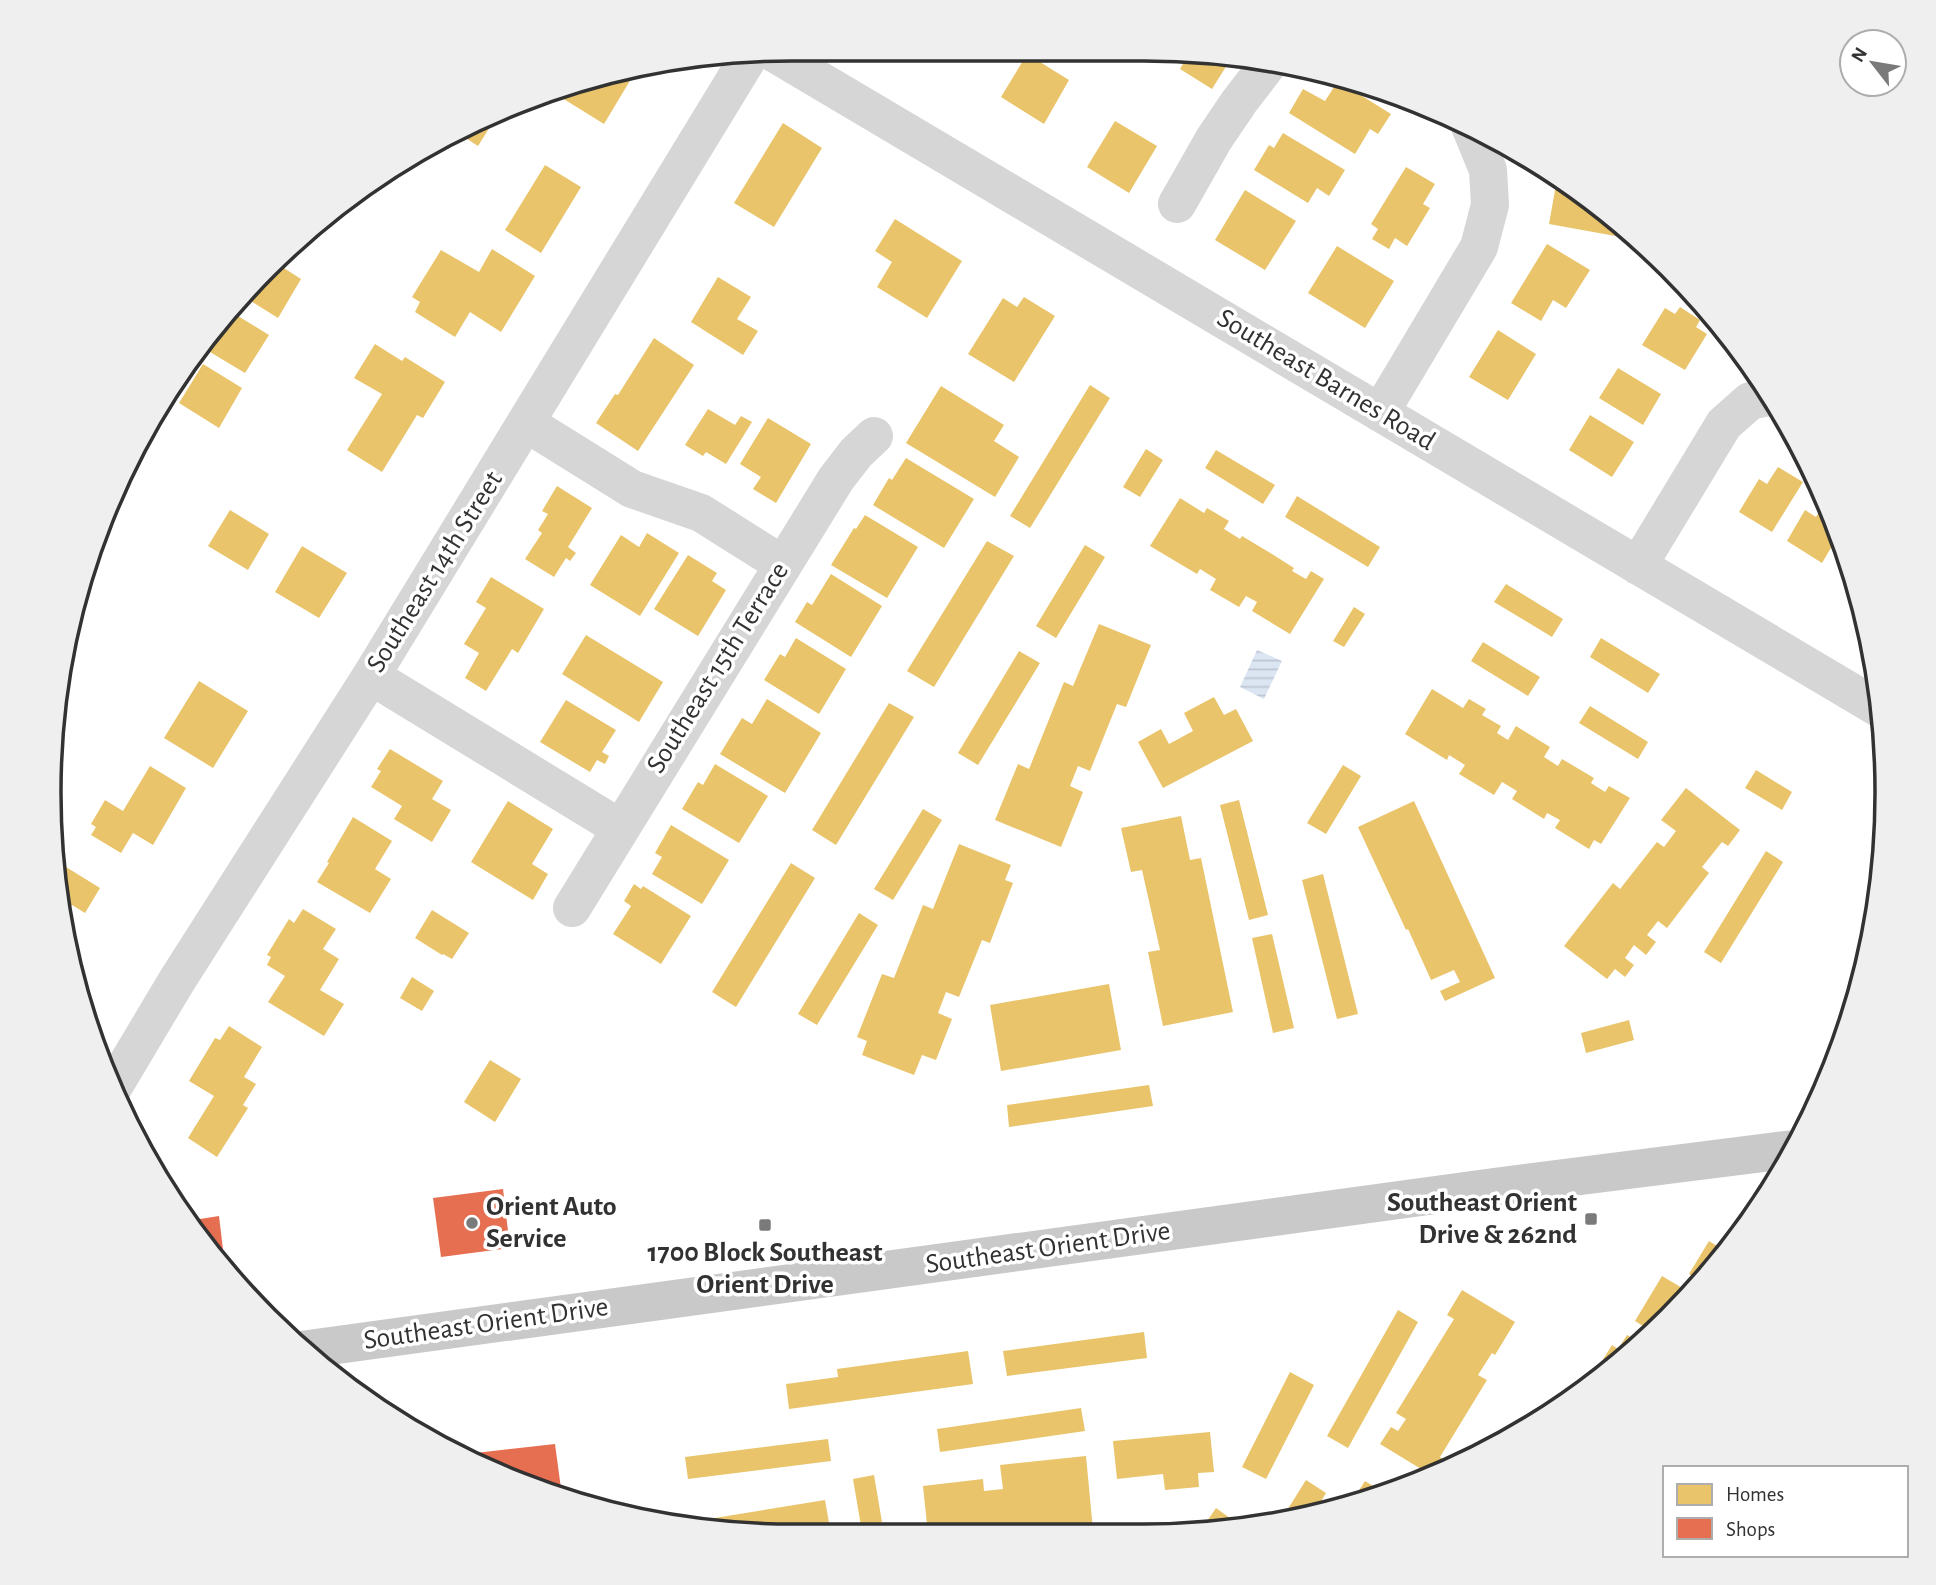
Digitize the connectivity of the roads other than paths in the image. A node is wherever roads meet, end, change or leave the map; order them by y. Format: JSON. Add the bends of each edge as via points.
{"nodes":[{"id":1,"x":787,"y":61,"type":"edge"},
{"id":2,"x":745,"y":63,"type":"edge"},
{"id":3,"x":1263,"y":72,"type":"edge"},
{"id":4,"x":1476,"y":142,"type":"edge"},
{"id":5,"x":1177,"y":204,"type":"dead end"},
{"id":6,"x":1760,"y":399,"type":"edge"},
{"id":7,"x":1380,"y":413,"type":"junction"},
{"id":8,"x":526,"y":423,"type":"junction"},
{"id":9,"x":874,"y":436,"type":"dead end"},
{"id":10,"x":782,"y":564,"type":"junction"},
{"id":11,"x":1639,"y":566,"type":"junction"},
{"id":12,"x":371,"y":676,"type":"junction"},
{"id":13,"x":1869,"y":702,"type":"edge"},
{"id":14,"x":620,"y":828,"type":"junction"},
{"id":15,"x":572,"y":908,"type":"dead end"},
{"id":16,"x":119,"y":1077,"type":"edge"},
{"id":17,"x":1781,"y":1151,"type":"edge"},
{"id":18,"x":317,"y":1348,"type":"edge"}],
"edges":[{"from":1,"to":7,"type":"street","name":"Southeast Barnes Road"},
{"from":2,"to":8,"type":"street","name":"Southeast 14th Street"},
{"from":3,"to":5,"type":"street","via":[[1214,139]]},
{"from":4,"to":7,"type":"street","via":[[1488,170],[1490,205],[1479,247]]},
{"from":6,"to":11,"type":"street","via":[[1750,401],[1724,424]]},
{"from":7,"to":11,"type":"street","name":"Southeast Barnes Road"},
{"from":8,"to":10,"type":"street","via":[[632,489],[701,513]]},
{"from":8,"to":12,"type":"street","name":"Southeast 14th Street"},
{"from":9,"to":10,"type":"street","name":"Southeast 15th Terrace","via":[[836,479]]},
{"from":10,"to":14,"type":"street","name":"Southeast 15th Terrace"},
{"from":11,"to":13,"type":"street","name":"Southeast Barnes Road"},
{"from":12,"to":14,"type":"street"},
{"from":12,"to":16,"type":"street","name":"Southeast 14th Street"},
{"from":14,"to":15,"type":"street","name":"Southeast 15th Terrace"},
{"from":17,"to":18,"type":"main road","name":"Southeast Orient Drive"}]}
